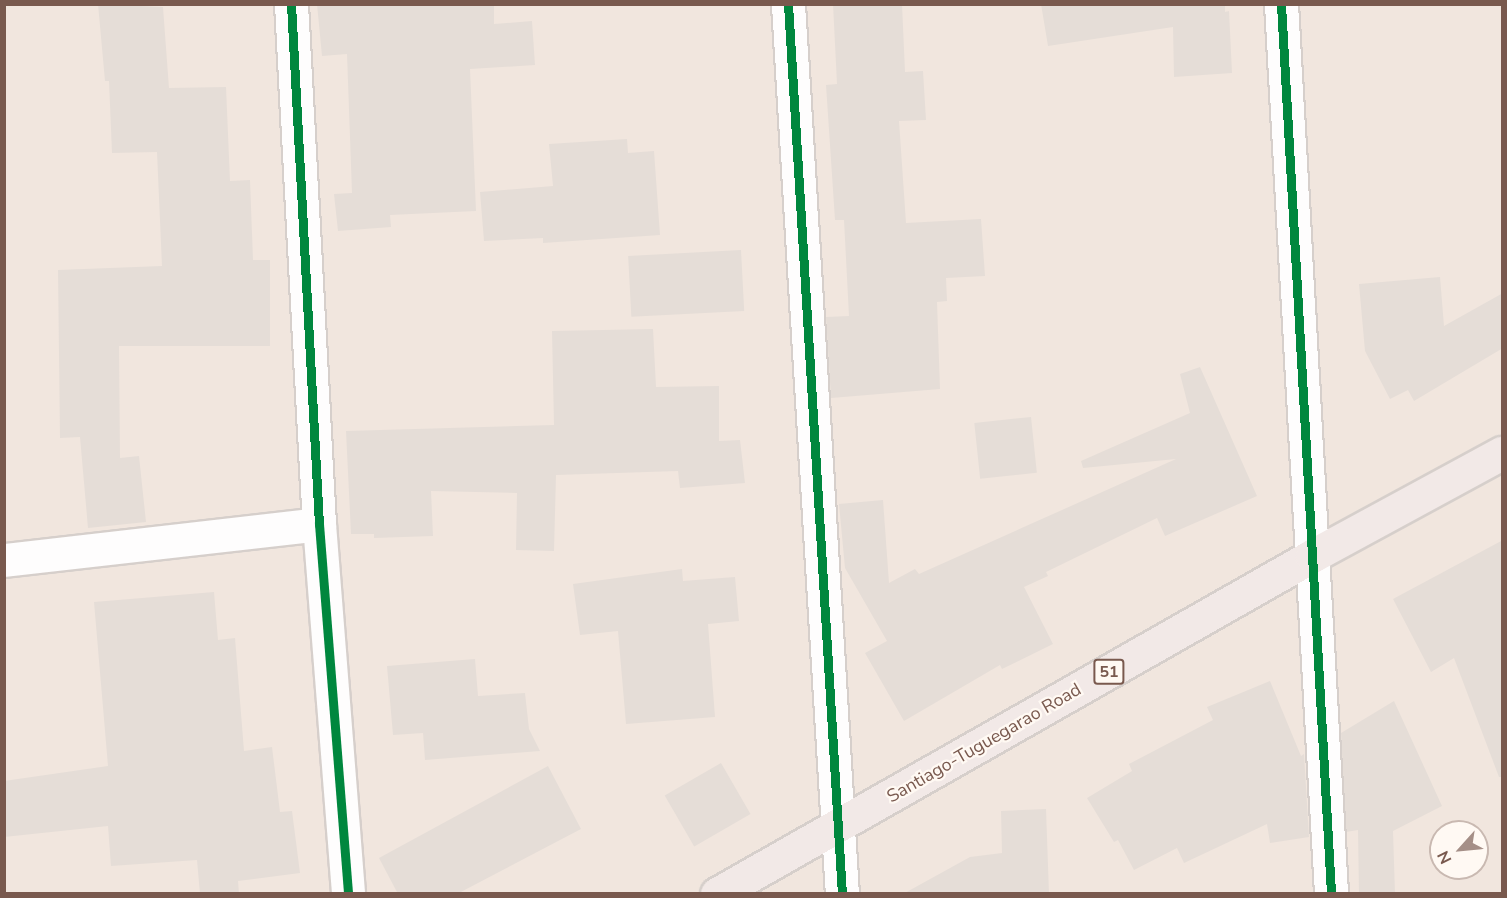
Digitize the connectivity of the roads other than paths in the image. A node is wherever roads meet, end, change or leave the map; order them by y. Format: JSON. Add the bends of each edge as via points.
{"nodes":[{"id":1,"x":291,"y":4,"type":"edge"},
{"id":2,"x":788,"y":4,"type":"edge"},
{"id":3,"x":1281,"y":4,"type":"edge"},
{"id":4,"x":1503,"y":453,"type":"edge"},
{"id":5,"x":319,"y":524,"type":"junction"},
{"id":6,"x":1312,"y":556,"type":"junction"},
{"id":7,"x":4,"y":560,"type":"edge"},
{"id":8,"x":837,"y":826,"type":"junction"},
{"id":9,"x":348,"y":894,"type":"edge"},
{"id":10,"x":717,"y":894,"type":"edge"},
{"id":11,"x":842,"y":894,"type":"edge"},
{"id":12,"x":1331,"y":894,"type":"edge"}],
"edges":[{"from":1,"to":5,"type":"street"},
{"from":2,"to":8,"type":"street"},
{"from":3,"to":6,"type":"street"},
{"from":4,"to":6,"type":"highway","name":"Santiago-Tuguegarao Road","number":"51"},
{"from":5,"to":7,"type":"street"},
{"from":5,"to":9,"type":"street"},
{"from":6,"to":8,"type":"highway","name":"Santiago-Tuguegarao Road","number":"51"},
{"from":6,"to":12,"type":"street"},
{"from":8,"to":10,"type":"highway","name":"Santiago-Tuguegarao Road","number":"51"},
{"from":8,"to":11,"type":"street"}]}
